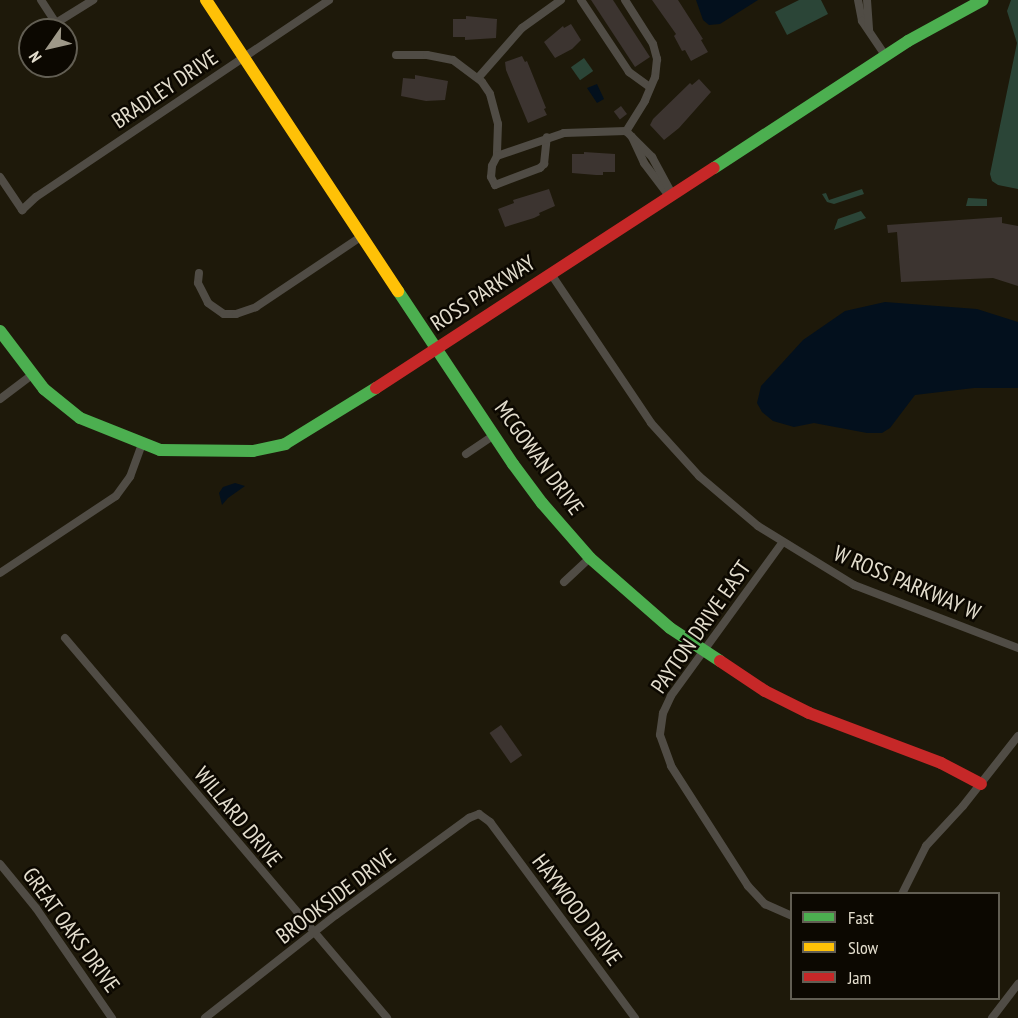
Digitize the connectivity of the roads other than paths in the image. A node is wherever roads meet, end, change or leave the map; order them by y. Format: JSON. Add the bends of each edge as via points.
{"nodes":[{"id":1,"x":41,"y":0,"type":"edge"},
{"id":2,"x":93,"y":0,"type":"edge"},
{"id":3,"x":206,"y":0,"type":"edge"},
{"id":4,"x":329,"y":0,"type":"edge"},
{"id":5,"x":561,"y":0,"type":"edge"},
{"id":6,"x":581,"y":0,"type":"edge"},
{"id":7,"x":625,"y":0,"type":"edge"},
{"id":8,"x":858,"y":0,"type":"edge"},
{"id":9,"x":867,"y":0,"type":"edge"},
{"id":10,"x":983,"y":0,"type":"edge"},
{"id":11,"x":869,"y":30,"type":"junction"},
{"id":12,"x":396,"y":55,"type":"dead end"},
{"id":13,"x":885,"y":56,"type":"junction"},
{"id":14,"x":244,"y":57,"type":"junction"},
{"id":15,"x":478,"y":78,"type":"junction"},
{"id":16,"x":650,"y":87,"type":"junction"},
{"id":17,"x":629,"y":134,"type":"junction"},
{"id":18,"x":547,"y":137,"type":"junction"},
{"id":19,"x":497,"y":156,"type":"junction"},
{"id":20,"x":0,"y":177,"type":"edge"},
{"id":21,"x":671,"y":195,"type":"junction"},
{"id":22,"x":362,"y":236,"type":"junction"},
{"id":23,"x":199,"y":273,"type":"dead end"},
{"id":24,"x":551,"y":274,"type":"junction"},
{"id":25,"x":0,"y":331,"type":"edge"},
{"id":26,"x":437,"y":348,"type":"junction"},
{"id":27,"x":31,"y":376,"type":"junction"},
{"id":28,"x":0,"y":399,"type":"edge"},
{"id":29,"x":494,"y":435,"type":"junction"},
{"id":30,"x":142,"y":444,"type":"junction"},
{"id":31,"x":466,"y":454,"type":"dead end"},
{"id":32,"x":782,"y":543,"type":"junction"},
{"id":33,"x":590,"y":558,"type":"junction"},
{"id":34,"x":0,"y":573,"type":"edge"},
{"id":35,"x":564,"y":582,"type":"dead end"},
{"id":36,"x":65,"y":638,"type":"dead end"},
{"id":37,"x":1018,"y":648,"type":"edge"},
{"id":38,"x":704,"y":651,"type":"junction"},
{"id":39,"x":1018,"y":736,"type":"edge"},
{"id":40,"x":981,"y":784,"type":"junction"},
{"id":41,"x":490,"y":822,"type":"joint"},
{"id":42,"x":0,"y":864,"type":"edge"},
{"id":43,"x":903,"y":892,"type":"edge"},
{"id":44,"x":790,"y":915,"type":"edge"},
{"id":45,"x":314,"y":933,"type":"junction"},
{"id":46,"x":1018,"y":984,"type":"edge"},
{"id":47,"x":112,"y":1018,"type":"edge"},
{"id":48,"x":205,"y":1018,"type":"edge"},
{"id":49,"x":387,"y":1018,"type":"edge"},
{"id":50,"x":635,"y":1018,"type":"edge"},
{"id":51,"x":992,"y":1018,"type":"edge"}],
"edges":[{"from":1,"to":2,"type":"street","via":[[56,23]]},
{"from":3,"to":14,"type":"street","name":"MCGOWAN DRIVE"},
{"from":4,"to":14,"type":"street","name":"BRADLEY DRIVE"},
{"from":5,"to":15,"type":"street","via":[[522,28]]},
{"from":6,"to":16,"type":"street","via":[[629,72]]},
{"from":7,"to":16,"type":"street","via":[[656,52],[657,67]]},
{"from":8,"to":11,"type":"street","via":[[862,21]]},
{"from":9,"to":11,"type":"street"},
{"from":10,"to":13,"type":"street","name":"ROSS PARKWAY"},
{"from":11,"to":13,"type":"street"},
{"from":12,"to":15,"type":"street","via":[[453,60]]},
{"from":13,"to":21,"type":"street","name":"ROSS PARKWAY"},
{"from":14,"to":20,"type":"street","name":"BRADLEY DRIVE","via":[[22,210]]},
{"from":14,"to":22,"type":"street","name":"MCGOWAN DRIVE"},
{"from":15,"to":19,"type":"street","via":[[494,106]]},
{"from":16,"to":17,"type":"street"},
{"from":17,"to":18,"type":"street","via":[[564,133]]},
{"from":17,"to":21,"type":"street","via":[[652,156]]},
{"from":18,"to":19,"type":"street"},
{"from":18,"to":19,"type":"street","via":[[544,164],[498,186],[491,177]]},
{"from":21,"to":24,"type":"street","name":"ROSS PARKWAY"},
{"from":22,"to":23,"type":"street","via":[[256,307],[236,314],[221,313],[208,303],[200,288]]},
{"from":22,"to":26,"type":"street","name":"MCGOWAN DRIVE"},
{"from":24,"to":26,"type":"street","name":"ROSS PARKWAY"},
{"from":24,"to":32,"type":"street","name":"W ROSS PARKWAY W","via":[[617,375],[665,439],[723,497]]},
{"from":25,"to":27,"type":"street","name":"ROSS PARKWAY"},
{"from":26,"to":29,"type":"street","name":"MCGOWAN DRIVE"},
{"from":26,"to":30,"type":"street","name":"ROSS PARKWAY","via":[[285,444],[214,452],[160,450]]},
{"from":27,"to":28,"type":"street"},
{"from":27,"to":30,"type":"street","name":"ROSS PARKWAY","via":[[80,418]]},
{"from":29,"to":31,"type":"street"},
{"from":29,"to":33,"type":"street","name":"MCGOWAN DRIVE","via":[[542,503]]},
{"from":30,"to":34,"type":"street","via":[[130,477],[116,496]]},
{"from":32,"to":37,"type":"street","name":"W ROSS PARKWAY W","via":[[869,591]]},
{"from":32,"to":38,"type":"street","name":"PAYTON DRIVE EAST"},
{"from":33,"to":35,"type":"street"},
{"from":33,"to":38,"type":"street","name":"MCGOWAN DRIVE","via":[[650,612]]},
{"from":36,"to":45,"type":"street","name":"WILLARD DRIVE"},
{"from":38,"to":40,"type":"street","name":"MCGOWAN DRIVE","via":[[765,691],[809,713],[941,763]]},
{"from":38,"to":44,"type":"street","name":"PAYTON DRIVE EAST","via":[[663,713],[660,735],[666,756],[748,885],[765,904]]},
{"from":39,"to":40,"type":"street"},
{"from":40,"to":43,"type":"street","via":[[926,846]]},
{"from":41,"to":45,"type":"street","name":"BROOKSIDE DRIVE","via":[[479,814],[469,818]]},
{"from":41,"to":50,"type":"street","name":"HAYWOOD DRIVE"},
{"from":42,"to":47,"type":"street","name":"GREAT OAKS DRIVE","via":[[36,908]]},
{"from":45,"to":48,"type":"street","name":"BROOKSIDE DRIVE"},
{"from":45,"to":49,"type":"street","name":"WILLARD DRIVE"},
{"from":46,"to":51,"type":"street"}]}
